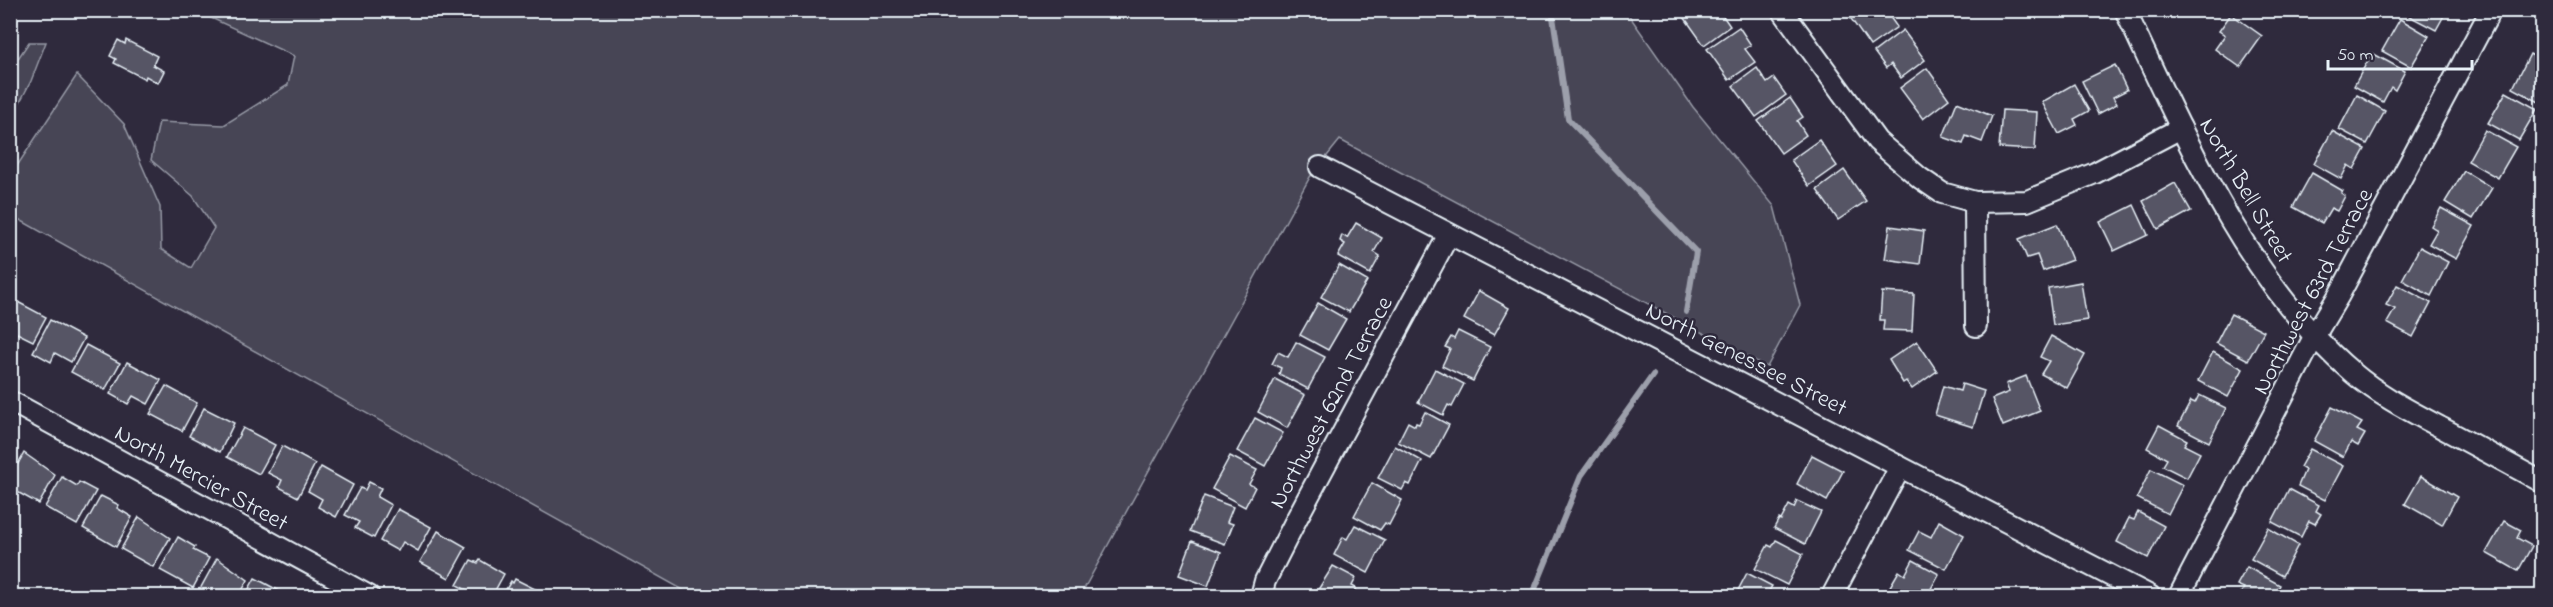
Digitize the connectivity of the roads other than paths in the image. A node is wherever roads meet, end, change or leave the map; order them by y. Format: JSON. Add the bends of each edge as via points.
{"nodes":[{"id":1,"x":1782,"y":10,"type":"edge"},
{"id":2,"x":2126,"y":10,"type":"edge"},
{"id":3,"x":2492,"y":10,"type":"edge"},
{"id":4,"x":2181,"y":128,"type":"junction"},
{"id":5,"x":1320,"y":167,"type":"dead end"},
{"id":6,"x":1975,"y":202,"type":"junction"},
{"id":7,"x":1449,"y":234,"type":"junction"},
{"id":8,"x":1976,"y":326,"type":"dead end"},
{"id":9,"x":2314,"y":335,"type":"junction"},
{"id":10,"x":10,"y":401,"type":"edge"},
{"id":11,"x":1900,"y":467,"type":"junction"},
{"id":12,"x":2542,"y":482,"type":"edge"},
{"id":13,"x":369,"y":597,"type":"edge"},
{"id":14,"x":1261,"y":597,"type":"edge"},
{"id":15,"x":1832,"y":597,"type":"edge"},
{"id":16,"x":2150,"y":597,"type":"edge"},
{"id":17,"x":2179,"y":597,"type":"edge"}],
"edges":[{"from":1,"to":6,"type":"street","via":[[1877,141],[1942,193]]},
{"from":2,"to":4,"type":"street","name":"North Bell Street"},
{"from":3,"to":9,"type":"street","name":"Northwest 63rd Terrace"},
{"from":4,"to":6,"type":"street","via":[[2095,173],[2027,201]]},
{"from":4,"to":9,"type":"street","name":"North Bell Street","via":[[2248,249]]},
{"from":5,"to":7,"type":"street","name":"North Genessee Street"},
{"from":6,"to":8,"type":"street"},
{"from":7,"to":11,"type":"street","name":"North Genessee Street"},
{"from":7,"to":14,"type":"street","name":"Northwest 62nd Terrace","via":[[1264,580]]},
{"from":9,"to":12,"type":"street","name":"North Bell Street","via":[[2354,374],[2394,402]]},
{"from":9,"to":17,"type":"street","name":"Northwest 63rd Terrace"},
{"from":10,"to":13,"type":"street","name":"North Mercier Street"},
{"from":11,"to":15,"type":"street"},
{"from":11,"to":16,"type":"street","name":"North Genessee Street"}]}
